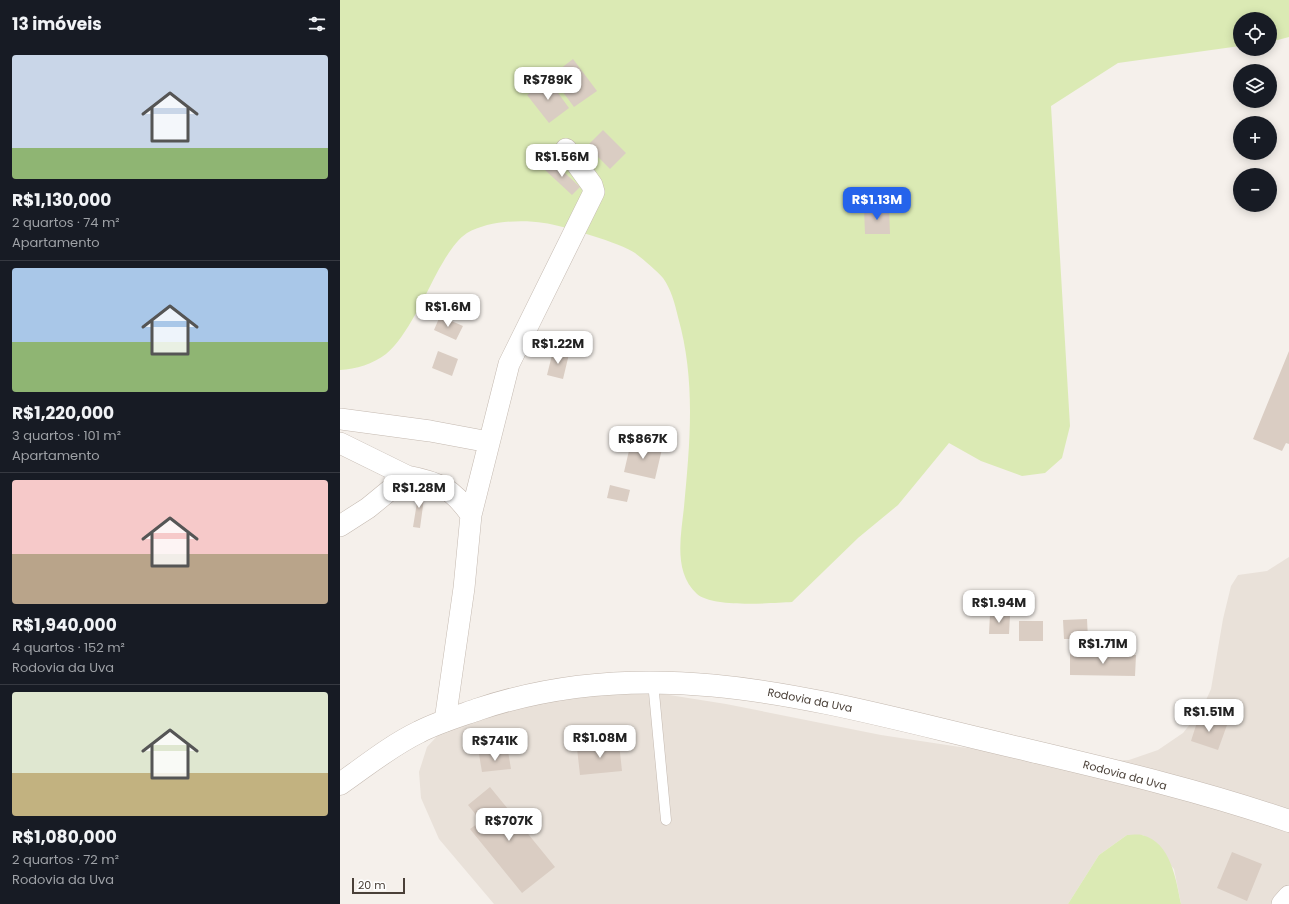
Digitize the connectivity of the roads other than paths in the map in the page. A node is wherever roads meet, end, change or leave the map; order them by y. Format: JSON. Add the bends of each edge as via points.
{"nodes":[{"id":1,"x":566,"y":149,"type":"dead end"},
{"id":2,"x":340,"y":418,"type":"edge"},
{"id":3,"x":488,"y":442,"type":"junction"},
{"id":4,"x":340,"y":444,"type":"edge"},
{"id":5,"x":407,"y":476,"type":"junction"},
{"id":6,"x":471,"y":515,"type":"junction"},
{"id":7,"x":340,"y":526,"type":"edge"},
{"id":8,"x":653,"y":682,"type":"junction"},
{"id":9,"x":445,"y":721,"type":"junction"},
{"id":10,"x":340,"y":784,"type":"edge"},
{"id":11,"x":666,"y":820,"type":"dead end"},
{"id":12,"x":1289,"y":822,"type":"edge"},
{"id":13,"x":1289,"y":896,"type":"edge"},
{"id":14,"x":1282,"y":904,"type":"edge"}],
"edges":[{"from":1,"to":3,"type":"street","via":[[592,185],[594,192],[509,364]]},
{"from":2,"to":3,"type":"street"},
{"from":3,"to":6,"type":"street"},
{"from":4,"to":5,"type":"street"},
{"from":5,"to":6,"type":"street","via":[[435,483],[450,490]]},
{"from":5,"to":7,"type":"street","via":[[368,508]]},
{"from":6,"to":9,"type":"street","via":[[464,588]]},
{"from":8,"to":9,"type":"street","name":"Rodovia da Uva","via":[[622,682],[541,692]]},
{"from":8,"to":11,"type":"lane"},
{"from":8,"to":12,"type":"street","name":"Rodovia da Uva","via":[[753,689],[804,698],[1039,753],[1235,803]]},
{"from":9,"to":10,"type":"street","name":"Rodovia da Uva","via":[[394,745]]},
{"from":13,"to":14,"type":"street"}]}
